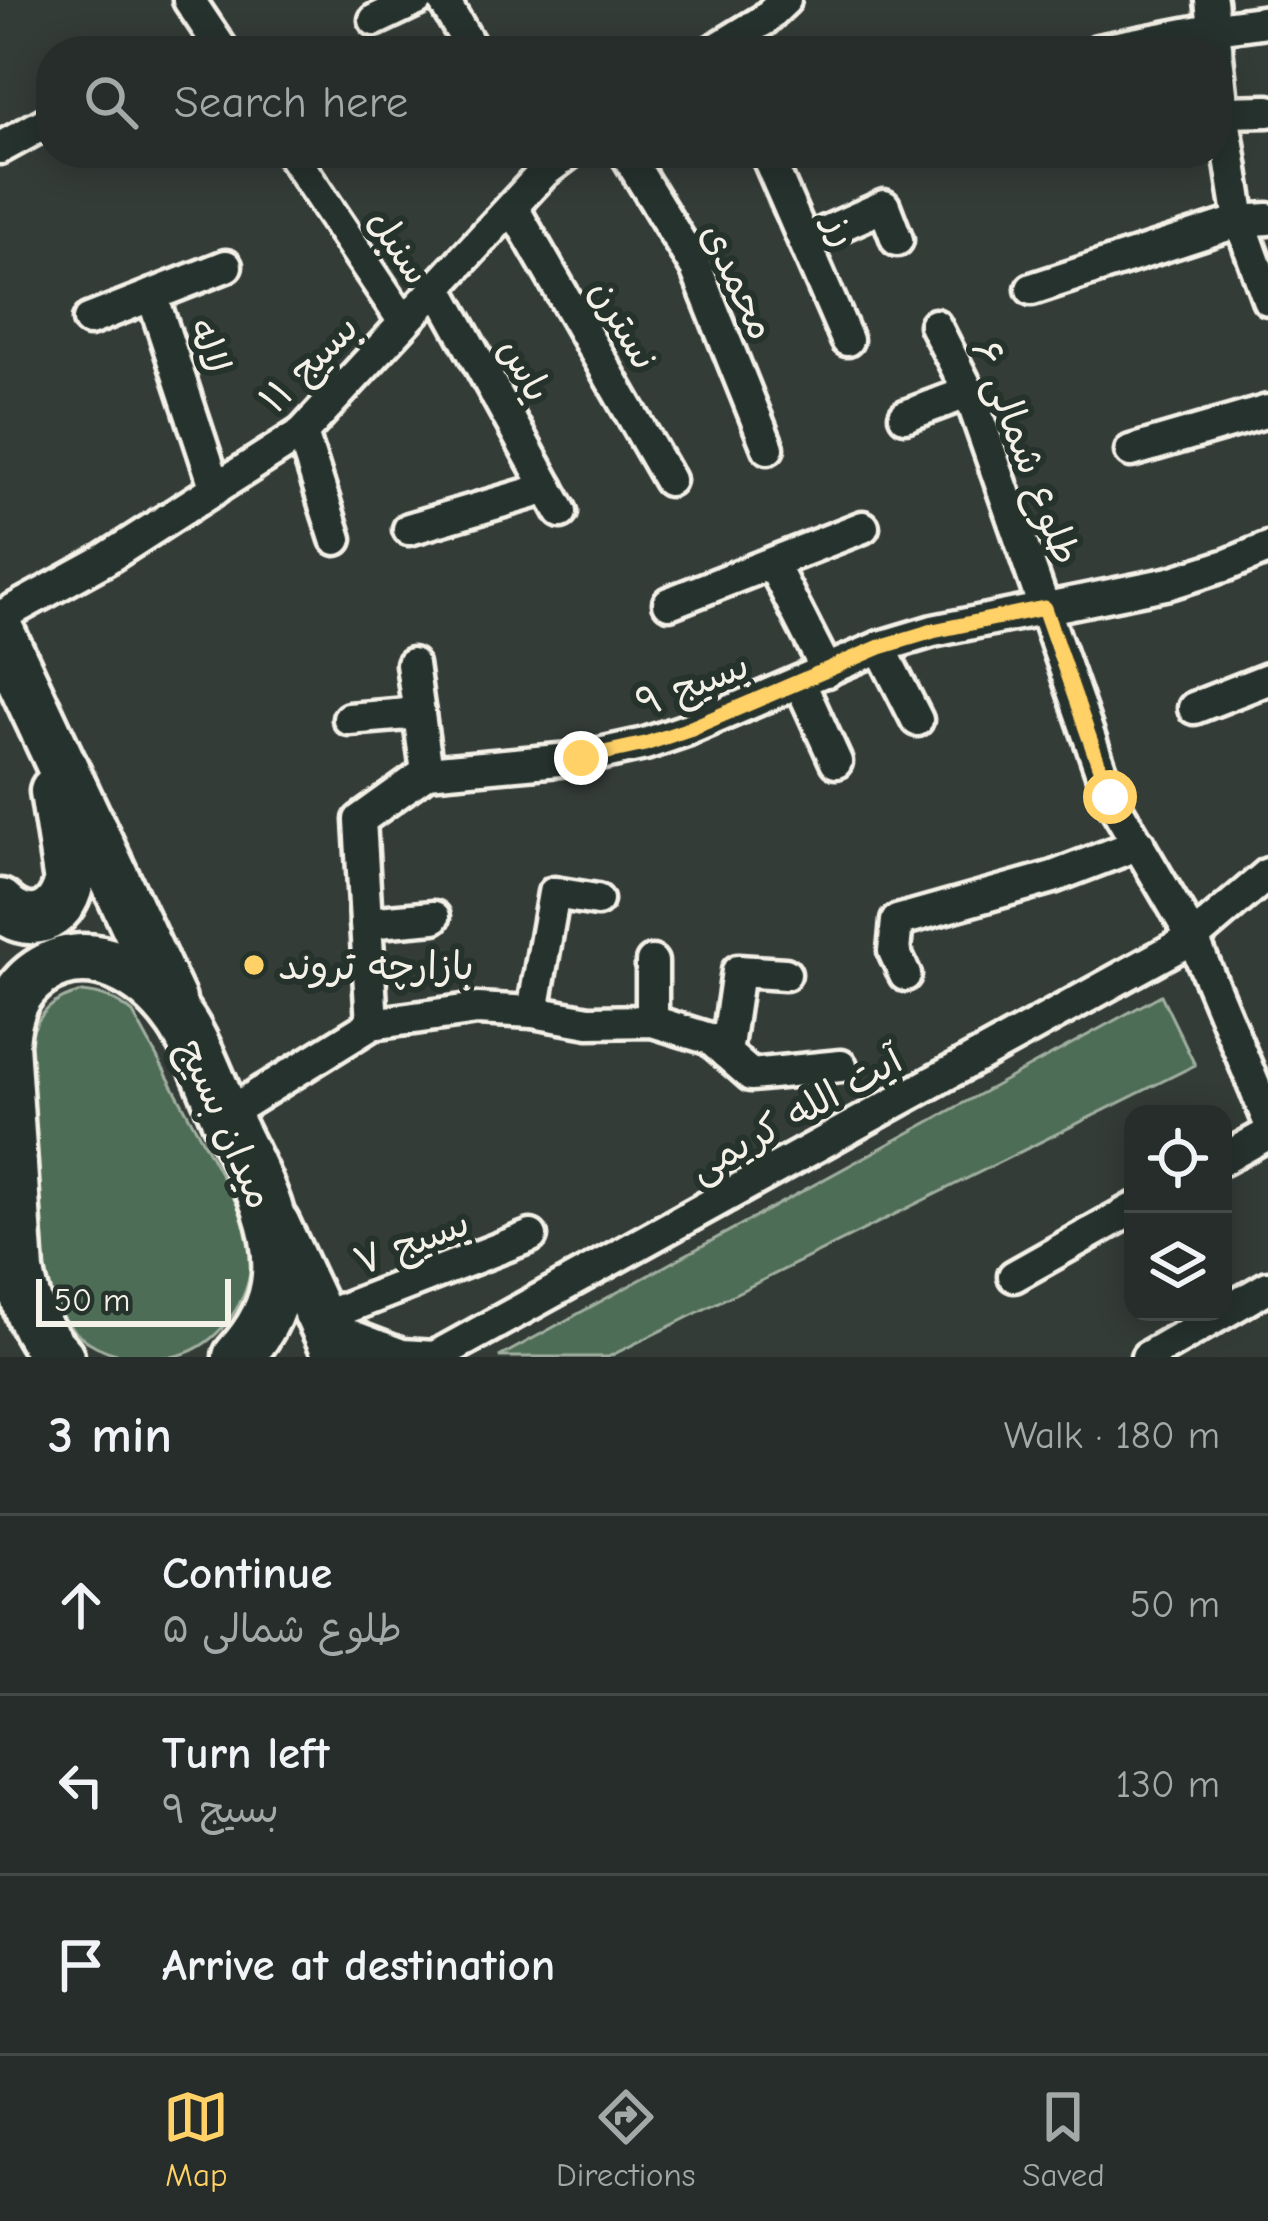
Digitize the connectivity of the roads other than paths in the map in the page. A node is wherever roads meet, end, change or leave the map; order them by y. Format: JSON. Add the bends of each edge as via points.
{"nodes":[{"id":1,"x":190,"y":0,"type":"edge"},
{"id":2,"x":418,"y":0,"type":"edge"},
{"id":3,"x":443,"y":0,"type":"edge"},
{"id":4,"x":769,"y":7,"type":"edge"},
{"id":5,"x":1214,"y":14,"type":"edge"},
{"id":6,"x":375,"y":20,"type":"dead end"},
{"id":7,"x":1268,"y":21,"type":"edge"},
{"id":8,"x":214,"y":36,"type":"edge"},
{"id":9,"x":464,"y":36,"type":"edge"},
{"id":10,"x":734,"y":36,"type":"edge"},
{"id":11,"x":1146,"y":36,"type":"edge"},
{"id":12,"x":1268,"y":111,"type":"edge"},
{"id":13,"x":1232,"y":112,"type":"edge"},
{"id":14,"x":36,"y":128,"type":"edge"},
{"id":15,"x":1232,"y":143,"type":"edge"},
{"id":16,"x":0,"y":148,"type":"edge"},
{"id":17,"x":302,"y":168,"type":"edge"},
{"id":18,"x":542,"y":168,"type":"edge"},
{"id":19,"x":635,"y":168,"type":"edge"},
{"id":20,"x":773,"y":168,"type":"edge"},
{"id":21,"x":513,"y":208,"type":"junction"},
{"id":22,"x":1254,"y":220,"type":"edge"},
{"id":23,"x":897,"y":240,"type":"dead end"},
{"id":24,"x":806,"y":241,"type":"junction"},
{"id":25,"x":226,"y":266,"type":"dead end"},
{"id":26,"x":437,"y":287,"type":"junction"},
{"id":27,"x":1032,"y":289,"type":"dead end"},
{"id":28,"x":152,"y":295,"type":"junction"},
{"id":29,"x":1268,"y":299,"type":"edge"},
{"id":30,"x":89,"y":320,"type":"dead end"},
{"id":31,"x":404,"y":322,"type":"junction"},
{"id":32,"x":935,"y":325,"type":"dead end"},
{"id":33,"x":847,"y":340,"type":"dead end"},
{"id":34,"x":969,"y":392,"type":"junction"},
{"id":35,"x":1268,"y":411,"type":"edge"},
{"id":36,"x":905,"y":416,"type":"dead end"},
{"id":37,"x":302,"y":433,"type":"junction"},
{"id":38,"x":768,"y":448,"type":"dead end"},
{"id":39,"x":1131,"y":451,"type":"dead end"},
{"id":40,"x":669,"y":480,"type":"dead end"},
{"id":41,"x":216,"y":489,"type":"junction"},
{"id":42,"x":863,"y":527,"type":"dead end"},
{"id":43,"x":410,"y":529,"type":"dead end"},
{"id":44,"x":336,"y":539,"type":"dead end"},
{"id":45,"x":1268,"y":548,"type":"edge"},
{"id":46,"x":772,"y":562,"type":"junction"},
{"id":47,"x":669,"y":603,"type":"dead end"},
{"id":48,"x":1044,"y":608,"type":"junction"},
{"id":49,"x":0,"y":617,"type":"edge"},
{"id":50,"x":0,"y":633,"type":"edge"},
{"id":51,"x":880,"y":647,"type":"junction"},
{"id":52,"x":412,"y":664,"type":"dead end"},
{"id":53,"x":813,"y":677,"type":"junction"},
{"id":54,"x":1268,"y":679,"type":"edge"},
{"id":55,"x":1194,"y":708,"type":"dead end"},
{"id":56,"x":419,"y":713,"type":"junction"},
{"id":57,"x":39,"y":719,"type":"junction"},
{"id":58,"x":350,"y":719,"type":"dead end"},
{"id":59,"x":917,"y":720,"type":"dead end"},
{"id":60,"x":836,"y":761,"type":"dead end"},
{"id":61,"x":427,"y":772,"type":"junction"},
{"id":62,"x":1139,"y":844,"type":"junction"},
{"id":63,"x":1268,"y":874,"type":"edge"},
{"id":64,"x":596,"y":900,"type":"dead end"},
{"id":65,"x":0,"y":904,"type":"edge"},
{"id":66,"x":434,"y":917,"type":"dead end"},
{"id":67,"x":366,"y":923,"type":"junction"},
{"id":68,"x":1193,"y":938,"type":"junction"},
{"id":69,"x":652,"y":962,"type":"dead end"},
{"id":70,"x":785,"y":974,"type":"dead end"},
{"id":71,"x":905,"y":975,"type":"dead end"},
{"id":72,"x":533,"y":1012,"type":"junction"},
{"id":73,"x":181,"y":1020,"type":"junction"},
{"id":74,"x":652,"y":1021,"type":"junction"},
{"id":75,"x":373,"y":1024,"type":"junction"},
{"id":76,"x":2,"y":1027,"type":"edge"},
{"id":77,"x":726,"y":1053,"type":"junction"},
{"id":78,"x":842,"y":1066,"type":"dead end"},
{"id":79,"x":225,"y":1115,"type":"junction"},
{"id":80,"x":1268,"y":1119,"type":"edge"},
{"id":81,"x":1268,"y":1134,"type":"edge"},
{"id":82,"x":1232,"y":1154,"type":"edge"},
{"id":83,"x":5,"y":1155,"type":"edge"},
{"id":84,"x":271,"y":1212,"type":"junction"},
{"id":85,"x":1126,"y":1213,"type":"edge"},
{"id":86,"x":531,"y":1237,"type":"dead end"},
{"id":87,"x":1014,"y":1276,"type":"dead end"},
{"id":88,"x":1268,"y":1287,"type":"edge"},
{"id":89,"x":327,"y":1333,"type":"edge"},
{"id":90,"x":59,"y":1357,"type":"edge"},
{"id":91,"x":238,"y":1357,"type":"edge"},
{"id":92,"x":435,"y":1357,"type":"edge"},
{"id":93,"x":1147,"y":1357,"type":"edge"}],
"edges":[{"from":1,"to":8,"type":"street"},
{"from":2,"to":6,"type":"street"},
{"from":3,"to":9,"type":"street"},
{"from":4,"to":10,"type":"street"},
{"from":5,"to":7,"type":"street"},
{"from":5,"to":11,"type":"street"},
{"from":12,"to":13,"type":"street"},
{"from":14,"to":16,"type":"street"},
{"from":15,"to":22,"type":"street"},
{"from":17,"to":31,"type":"street","name":"سنبل"},
{"from":18,"to":21,"type":"street","name":"بسیج ۱۱"},
{"from":19,"to":38,"type":"street","name":"محمدی","via":[[696,268]]},
{"from":20,"to":24,"type":"street","name":"رز"},
{"from":21,"to":26,"type":"street","name":"بسیج ۱۱"},
{"from":21,"to":40,"type":"street","name":"نسترن"},
{"from":22,"to":27,"type":"street"},
{"from":22,"to":29,"type":"street"},
{"from":23,"to":24,"type":"street","via":[[884,206]]},
{"from":24,"to":33,"type":"street","name":"رز"},
{"from":25,"to":28,"type":"street"},
{"from":26,"to":31,"type":"street","name":"بسیج ۱۱"},
{"from":26,"to":43,"type":"street","name":"یاس","via":[[555,500]]},
{"from":28,"to":30,"type":"street"},
{"from":28,"to":41,"type":"street","name":"لاله"},
{"from":31,"to":37,"type":"street","name":"بسیج ۱۱"},
{"from":32,"to":34,"type":"street","name":"طلوع شمالی ۶"},
{"from":34,"to":36,"type":"street"},
{"from":34,"to":48,"type":"street","name":"طلوع شمالی ۶"},
{"from":35,"to":39,"type":"street"},
{"from":37,"to":41,"type":"street","name":"بسیج ۱۱"},
{"from":37,"to":44,"type":"street"},
{"from":41,"to":49,"type":"street","name":"بسیج ۱۱"},
{"from":42,"to":46,"type":"street"},
{"from":45,"to":48,"type":"street","name":"بسیج ۹","via":[[1170,583]]},
{"from":46,"to":47,"type":"street"},
{"from":46,"to":53,"type":"street"},
{"from":48,"to":51,"type":"street","name":"بسیج ۹"},
{"from":48,"to":62,"type":"street","name":"طلوع شمالی ۶","via":[[1110,797]]},
{"from":50,"to":57,"type":"highway"},
{"from":51,"to":53,"type":"street","name":"بسیج ۹"},
{"from":51,"to":59,"type":"street"},
{"from":52,"to":56,"type":"street"},
{"from":53,"to":60,"type":"street"},
{"from":53,"to":61,"type":"street","name":"بسیج ۹","via":[[645,744]]},
{"from":54,"to":55,"type":"street"},
{"from":56,"to":58,"type":"street"},
{"from":56,"to":61,"type":"street"},
{"from":57,"to":65,"type":"highway","via":[[69,882],[60,905],[40,919],[15,917]]},
{"from":57,"to":73,"type":"highway"},
{"from":61,"to":67,"type":"street","via":[[360,820]]},
{"from":62,"to":68,"type":"street","name":"طلوع شمالی ۶"},
{"from":62,"to":71,"type":"street","via":[[897,921],[894,951]]},
{"from":63,"to":68,"type":"street","name":"آیت الله کریمی"},
{"from":64,"to":72,"type":"street","via":[[554,893]]},
{"from":66,"to":67,"type":"street"},
{"from":67,"to":75,"type":"street"},
{"from":68,"to":80,"type":"street","name":"طلوع شمالی ۶"},
{"from":68,"to":92,"type":"street","name":"آیت الله کریمی"},
{"from":69,"to":74,"type":"street"},
{"from":70,"to":77,"type":"street","via":[[738,971]]},
{"from":72,"to":74,"type":"street"},
{"from":72,"to":75,"type":"street","via":[[477,1009]]},
{"from":73,"to":76,"type":"highway","name":"میدان بسیج","via":[[120,965],[73,958],[30,980]]},
{"from":73,"to":79,"type":"highway","name":"میدان بسیج"},
{"from":74,"to":77,"type":"street","via":[[710,1039]]},
{"from":75,"to":79,"type":"street"},
{"from":76,"to":83,"type":"highway","name":"میدان بسیج"},
{"from":77,"to":78,"type":"street","via":[[751,1076]]},
{"from":79,"to":84,"type":"highway","name":"میدان بسیج"},
{"from":81,"to":82,"type":"street"},
{"from":83,"to":90,"type":"highway","name":"میدان بسیج","via":[[23,1295]]},
{"from":84,"to":89,"type":"main road"},
{"from":84,"to":91,"type":"highway","name":"میدان بسیج","via":[[278,1280],[270,1311]]},
{"from":85,"to":87,"type":"street"},
{"from":86,"to":89,"type":"street","name":"بسیج ۷"},
{"from":88,"to":93,"type":"street"},
{"from":89,"to":92,"type":"street"}]}
